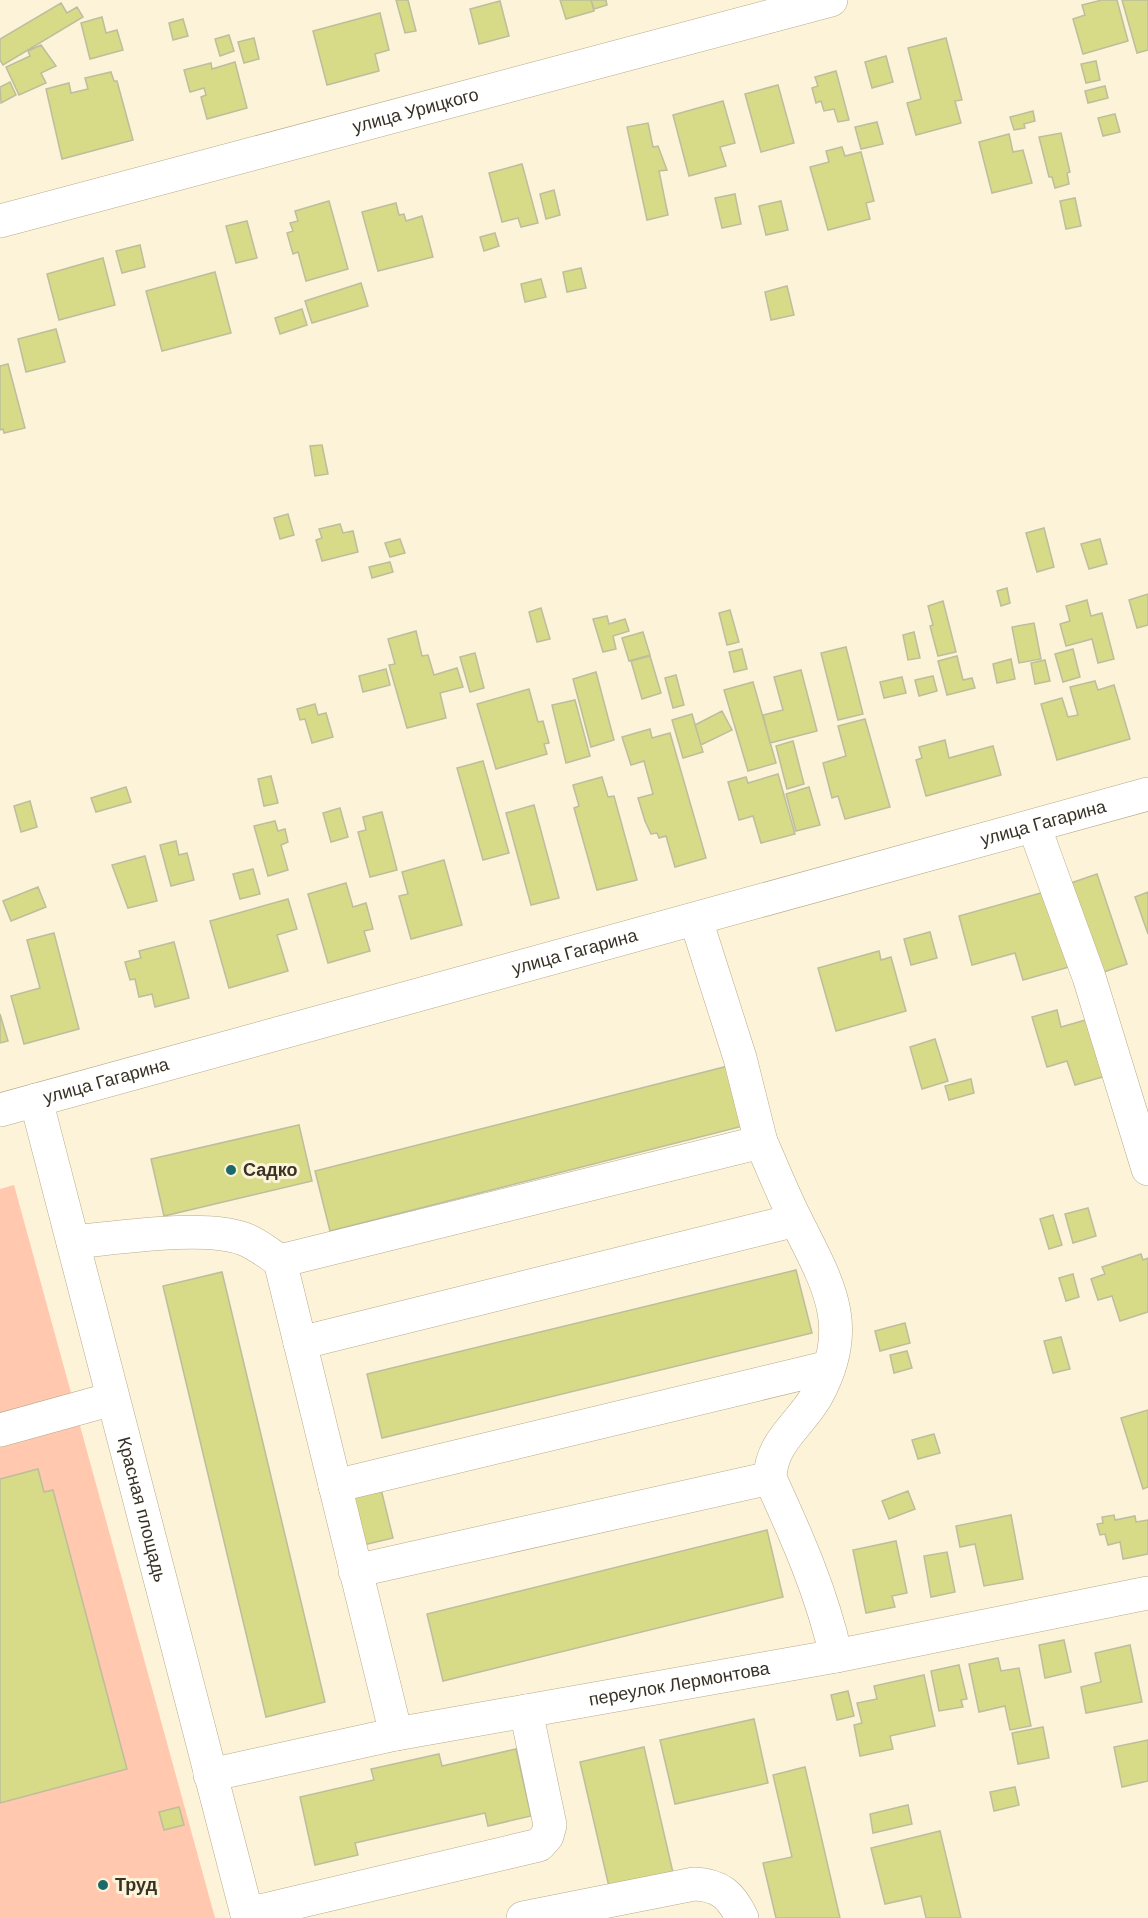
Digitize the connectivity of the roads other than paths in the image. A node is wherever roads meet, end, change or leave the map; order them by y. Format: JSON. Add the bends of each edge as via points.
{"nodes":[{"id":1,"x":831,"y":0,"type":"edge"},
{"id":2,"x":0,"y":221,"type":"edge"},
{"id":3,"x":1148,"y":794,"type":"edge"},
{"id":4,"x":1034,"y":826,"type":"junction"},
{"id":5,"x":696,"y":920,"type":"junction"},
{"id":6,"x":36,"y":1100,"type":"junction"},
{"id":7,"x":0,"y":1110,"type":"edge"},
{"id":8,"x":761,"y":1142,"type":"junction"},
{"id":9,"x":1148,"y":1169,"type":"edge"},
{"id":10,"x":796,"y":1220,"type":"junction"},
{"id":11,"x":73,"y":1242,"type":"junction"},
{"id":12,"x":280,"y":1261,"type":"junction"},
{"id":13,"x":300,"y":1343,"type":"junction"},
{"id":14,"x":829,"y":1367,"type":"junction"},
{"id":15,"x":112,"y":1399,"type":"junction"},
{"id":16,"x":0,"y":1430,"type":"edge"},
{"id":17,"x":770,"y":1478,"type":"junction"},
{"id":18,"x":335,"y":1486,"type":"junction"},
{"id":19,"x":355,"y":1571,"type":"junction"},
{"id":20,"x":1148,"y":1593,"type":"edge"},
{"id":21,"x":836,"y":1656,"type":"junction"},
{"id":22,"x":526,"y":1712,"type":"junction"},
{"id":23,"x":396,"y":1734,"type":"junction"},
{"id":24,"x":210,"y":1775,"type":"junction"},
{"id":25,"x":247,"y":1916,"type":"edge"},
{"id":26,"x":523,"y":1918,"type":"edge"},
{"id":27,"x":742,"y":1918,"type":"edge"}],
"edges":[{"from":1,"to":2,"type":"street","name":"улица Урицкого"},
{"from":3,"to":4,"type":"street","name":"улица Гагарина"},
{"from":4,"to":5,"type":"street","name":"улица Гагарина"},
{"from":4,"to":9,"type":"street","via":[[1089,977]]},
{"from":5,"to":6,"type":"street","name":"улица Гагарина"},
{"from":5,"to":8,"type":"street","via":[[740,1058]]},
{"from":6,"to":7,"type":"street","name":"улица Гагарина"},
{"from":6,"to":11,"type":"street","name":"Красная площадь"},
{"from":8,"to":10,"type":"street"},
{"from":8,"to":12,"type":"street"},
{"from":10,"to":13,"type":"street"},
{"from":10,"to":14,"type":"street","via":[[824,1272],[835,1305],[836,1345]]},
{"from":11,"to":12,"type":"street","via":[[224,1234],[244,1239]]},
{"from":11,"to":15,"type":"street","name":"Красная площадь"},
{"from":12,"to":13,"type":"street"},
{"from":13,"to":18,"type":"street"},
{"from":14,"to":17,"type":"street","via":[[808,1410],[775,1450]]},
{"from":14,"to":18,"type":"street"},
{"from":15,"to":16,"type":"street"},
{"from":15,"to":24,"type":"street","name":"Красная площадь"},
{"from":17,"to":19,"type":"street"},
{"from":17,"to":21,"type":"street","via":[[812,1572]]},
{"from":18,"to":19,"type":"street"},
{"from":19,"to":23,"type":"street"},
{"from":20,"to":21,"type":"street","name":"переулок Лермонтова"},
{"from":21,"to":22,"type":"street","name":"переулок Лермонтова"},
{"from":22,"to":23,"type":"street","name":"переулок Лермонтова"},
{"from":22,"to":25,"type":"street","via":[[550,1825],[539,1845]]},
{"from":23,"to":24,"type":"street","name":"переулок Лермонтова"},
{"from":24,"to":25,"type":"street","name":"Красная площадь"},
{"from":26,"to":27,"type":"street","via":[[694,1884],[712,1885],[726,1893]]}]}
